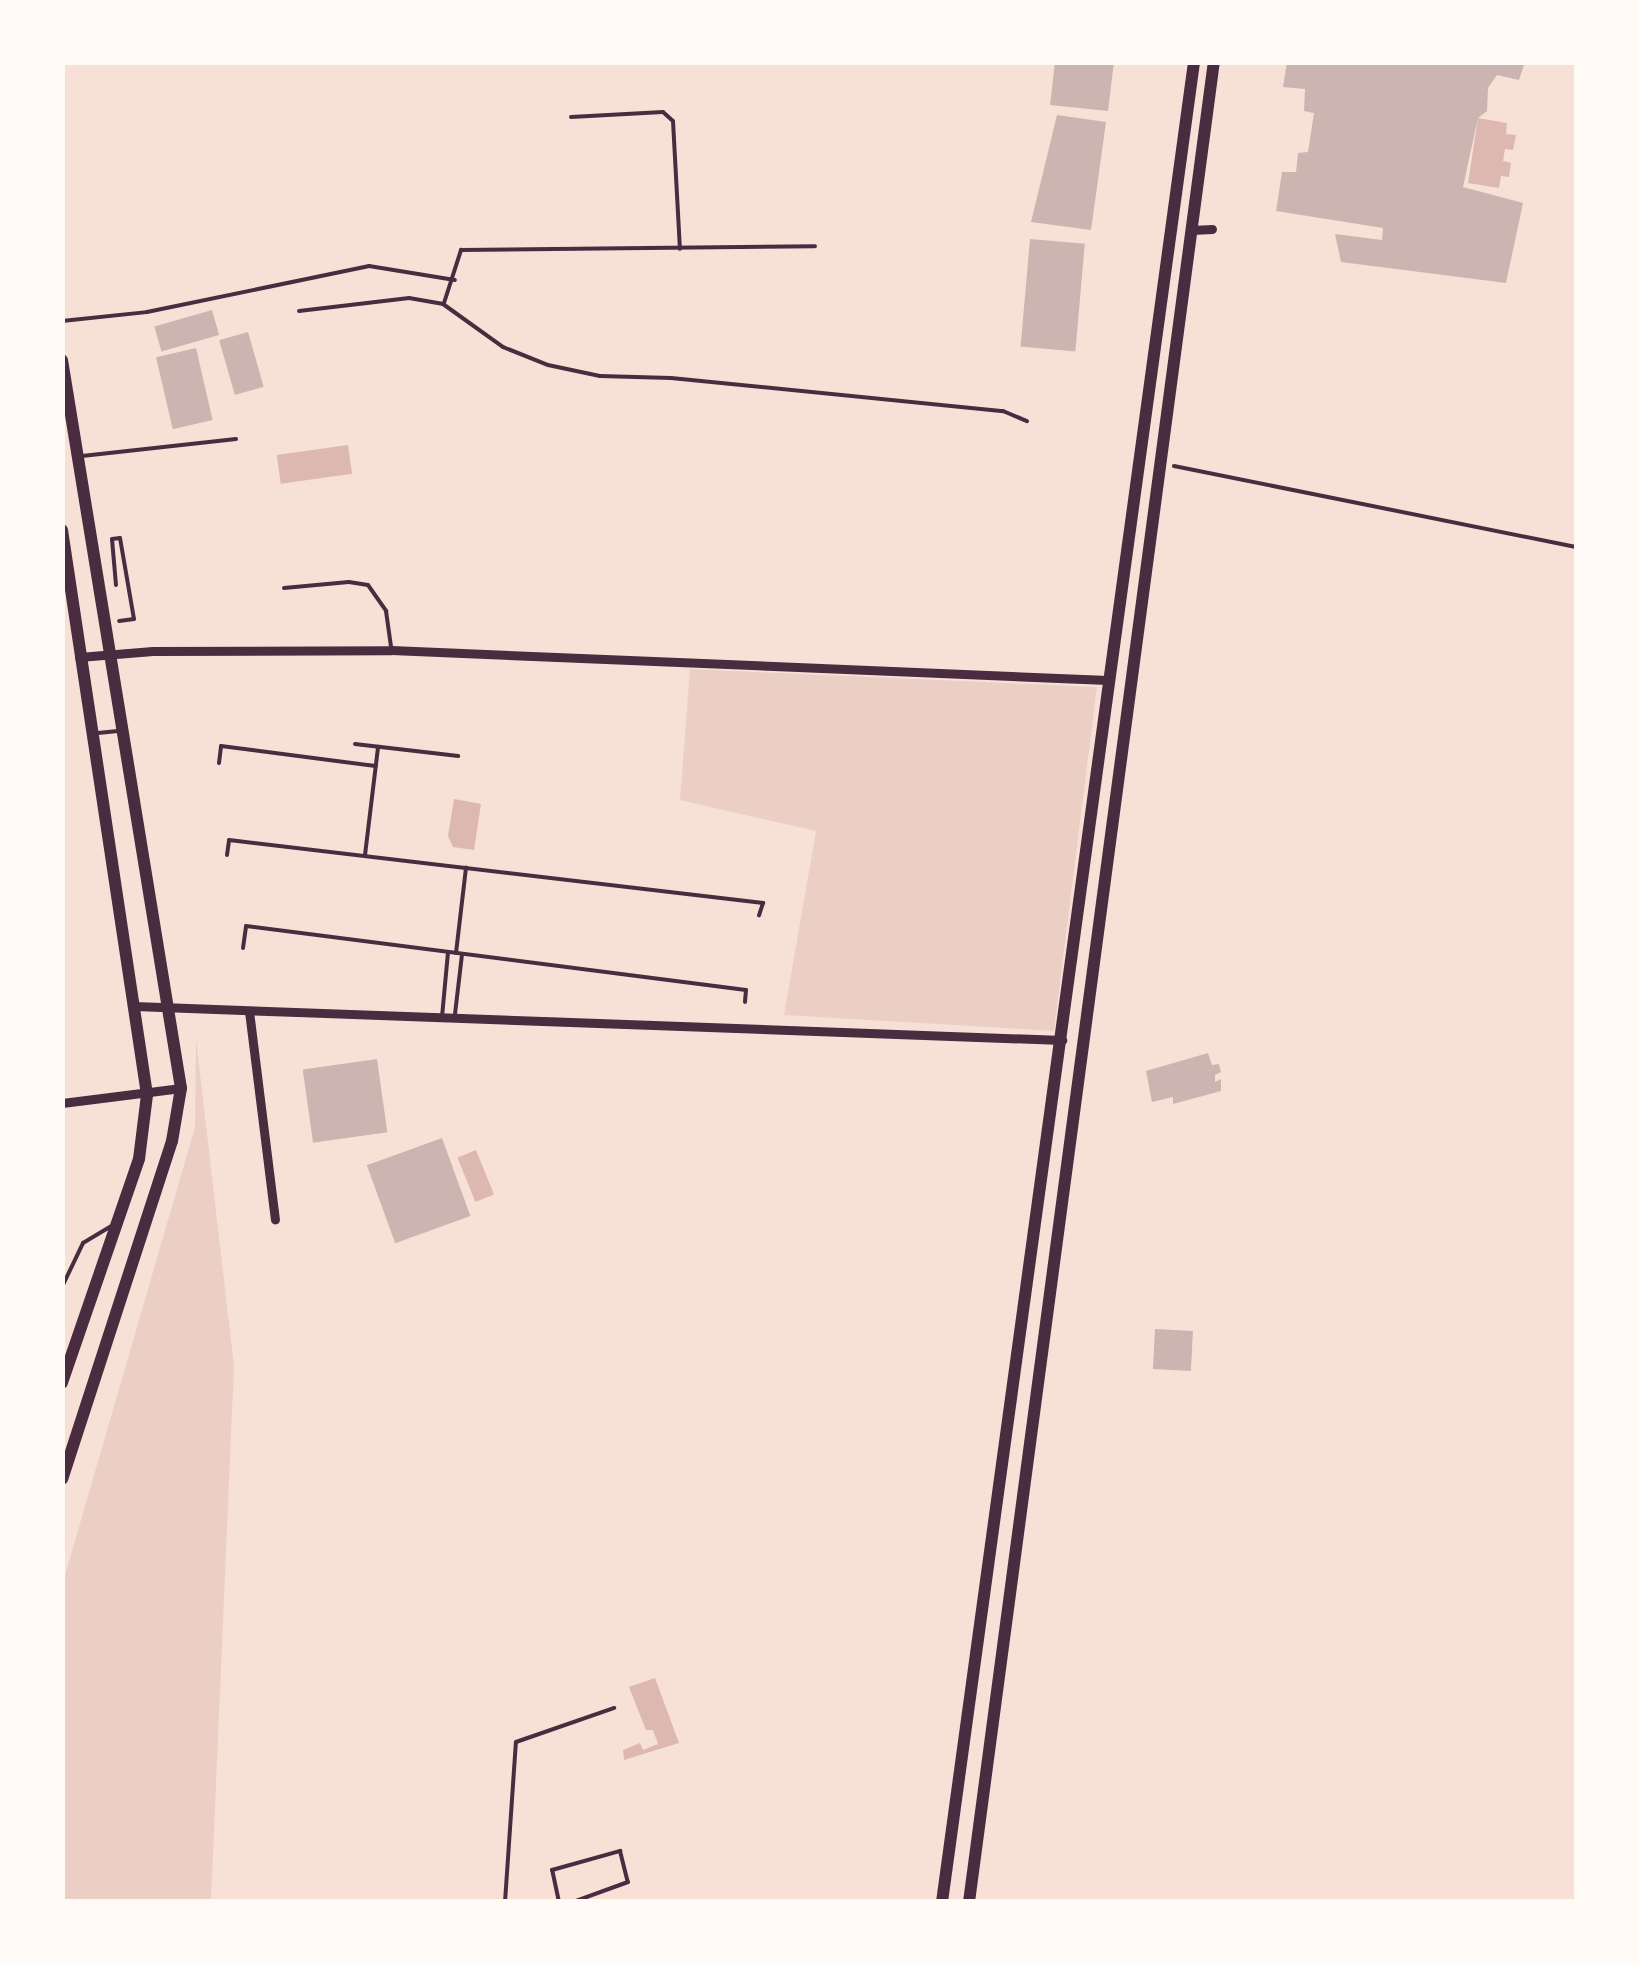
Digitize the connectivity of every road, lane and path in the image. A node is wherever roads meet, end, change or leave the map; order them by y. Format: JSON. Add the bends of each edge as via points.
{"nodes":[{"id":1,"x":1194,"y":62,"type":"edge"},
{"id":2,"x":1214,"y":62,"type":"edge"},
{"id":3,"x":571,"y":117,"type":"dead end"},
{"id":4,"x":1171,"y":230,"type":"junction"},
{"id":5,"x":1192,"y":230,"type":"junction"},
{"id":6,"x":1212,"y":230,"type":"dead end"},
{"id":7,"x":815,"y":246,"type":"dead end"},
{"id":8,"x":680,"y":249,"type":"junction"},
{"id":9,"x":454,"y":280,"type":"junction"},
{"id":10,"x":443,"y":304,"type":"junction"},
{"id":11,"x":300,"y":310,"type":"dead end"},
{"id":12,"x":62,"y":321,"type":"edge"},
{"id":13,"x":62,"y":360,"type":"edge"},
{"id":14,"x":1026,"y":421,"type":"dead end"},
{"id":15,"x":236,"y":439,"type":"dead end"},
{"id":16,"x":70,"y":457,"type":"edge"},
{"id":17,"x":1161,"y":463,"type":"junction"},
{"id":18,"x":62,"y":530,"type":"edge"},
{"id":19,"x":1576,"y":547,"type":"edge"},
{"id":20,"x":284,"y":588,"type":"dead end"},
{"id":21,"x":391,"y":650,"type":"junction"},
{"id":22,"x":110,"y":654,"type":"junction"},
{"id":23,"x":79,"y":657,"type":"junction"},
{"id":24,"x":1108,"y":680,"type":"junction"},
{"id":25,"x":123,"y":731,"type":"junction"},
{"id":26,"x":90,"y":734,"type":"junction"},
{"id":27,"x":355,"y":744,"type":"dead end"},
{"id":28,"x":378,"y":747,"type":"junction"},
{"id":29,"x":458,"y":756,"type":"dead end"},
{"id":30,"x":219,"y":764,"type":"dead end"},
{"id":31,"x":376,"y":766,"type":"junction"},
{"id":32,"x":366,"y":855,"type":"junction"},
{"id":33,"x":228,"y":856,"type":"dead end"},
{"id":34,"x":466,"y":867,"type":"junction"},
{"id":35,"x":759,"y":915,"type":"dead end"},
{"id":36,"x":243,"y":948,"type":"dead end"},
{"id":37,"x":448,"y":952,"type":"junction"},
{"id":38,"x":459,"y":953,"type":"junction"},
{"id":39,"x":744,"y":1002,"type":"dead end"},
{"id":40,"x":134,"y":1006,"type":"junction"},
{"id":41,"x":170,"y":1008,"type":"junction"},
{"id":42,"x":249,"y":1011,"type":"junction"},
{"id":43,"x":442,"y":1018,"type":"junction"},
{"id":44,"x":454,"y":1018,"type":"junction"},
{"id":45,"x":1062,"y":1040,"type":"junction"},
{"id":46,"x":1084,"y":1040,"type":"junction"},
{"id":47,"x":180,"y":1088,"type":"junction"},
{"id":48,"x":147,"y":1095,"type":"junction"},
{"id":49,"x":62,"y":1103,"type":"edge"},
{"id":50,"x":275,"y":1218,"type":"dead end"},
{"id":51,"x":117,"y":1224,"type":"junction"},
{"id":52,"x":62,"y":1287,"type":"edge"},
{"id":53,"x":66,"y":1360,"type":"edge"},
{"id":54,"x":62,"y":1383,"type":"edge"},
{"id":55,"x":62,"y":1478,"type":"edge"},
{"id":56,"x":614,"y":1708,"type":"dead end"},
{"id":57,"x":505,"y":1902,"type":"edge"},
{"id":58,"x":559,"y":1902,"type":"edge"},
{"id":59,"x":572,"y":1902,"type":"edge"},
{"id":60,"x":942,"y":1902,"type":"edge"},
{"id":61,"x":968,"y":1902,"type":"edge"}],
"edges":[{"from":1,"to":4,"type":"main road"},
{"from":2,"to":5,"type":"main road"},
{"from":3,"to":8,"type":"lane","via":[[663,112],[673,120]]},
{"from":4,"to":5,"type":"main road"},
{"from":4,"to":24,"type":"main road"},
{"from":5,"to":6,"type":"street"},
{"from":5,"to":17,"type":"main road"},
{"from":7,"to":8,"type":"lane"},
{"from":8,"to":9,"type":"lane","via":[[461,250]]},
{"from":9,"to":10,"type":"lane"},
{"from":9,"to":12,"type":"lane","via":[[368,266],[147,312]]},
{"from":10,"to":11,"type":"lane","via":[[409,298]]},
{"from":10,"to":14,"type":"lane","via":[[504,347],[600,376],[1003,410]]},
{"from":13,"to":16,"type":"main road"},
{"from":15,"to":16,"type":"lane"},
{"from":16,"to":22,"type":"main road","via":[[90,508]]},
{"from":17,"to":19,"type":"path"},
{"from":17,"to":46,"type":"main road"},
{"from":18,"to":23,"type":"main road"},
{"from":20,"to":21,"type":"lane","via":[[368,585],[386,611]]},
{"from":21,"to":22,"type":"street"},
{"from":21,"to":24,"type":"street"},
{"from":22,"to":23,"type":"street"},
{"from":22,"to":25,"type":"main road"},
{"from":23,"to":26,"type":"main road"},
{"from":24,"to":45,"type":"main road"},
{"from":25,"to":26,"type":"lane"},
{"from":25,"to":41,"type":"main road"},
{"from":26,"to":40,"type":"main road"},
{"from":27,"to":28,"type":"lane"},
{"from":28,"to":29,"type":"lane"},
{"from":28,"to":31,"type":"lane"},
{"from":30,"to":31,"type":"lane","via":[[221,746]]},
{"from":31,"to":32,"type":"lane"},
{"from":32,"to":33,"type":"lane","via":[[229,840]]},
{"from":32,"to":34,"type":"lane"},
{"from":34,"to":35,"type":"lane","via":[[763,902]]},
{"from":34,"to":38,"type":"lane"},
{"from":36,"to":37,"type":"lane","via":[[246,926]]},
{"from":37,"to":38,"type":"lane"},
{"from":37,"to":43,"type":"lane"},
{"from":38,"to":39,"type":"lane","via":[[746,990]]},
{"from":38,"to":44,"type":"lane"},
{"from":40,"to":41,"type":"street"},
{"from":40,"to":48,"type":"main road"},
{"from":41,"to":42,"type":"street"},
{"from":41,"to":47,"type":"main road"},
{"from":42,"to":43,"type":"street"},
{"from":42,"to":50,"type":"street"},
{"from":43,"to":44,"type":"street"},
{"from":44,"to":45,"type":"street"},
{"from":45,"to":46,"type":"main road"},
{"from":45,"to":60,"type":"main road"},
{"from":46,"to":61,"type":"main road"},
{"from":47,"to":48,"type":"street"},
{"from":47,"to":55,"type":"main road","via":[[172,1141]]},
{"from":48,"to":49,"type":"street"},
{"from":48,"to":51,"type":"main road","via":[[140,1158]]},
{"from":51,"to":52,"type":"lane","via":[[83,1243]]},
{"from":51,"to":53,"type":"main road"},
{"from":53,"to":54,"type":"main road"},
{"from":56,"to":57,"type":"lane","via":[[516,1742]]},
{"from":58,"to":59,"type":"lane","via":[[552,1870],[620,1851],[628,1882]]}]}
